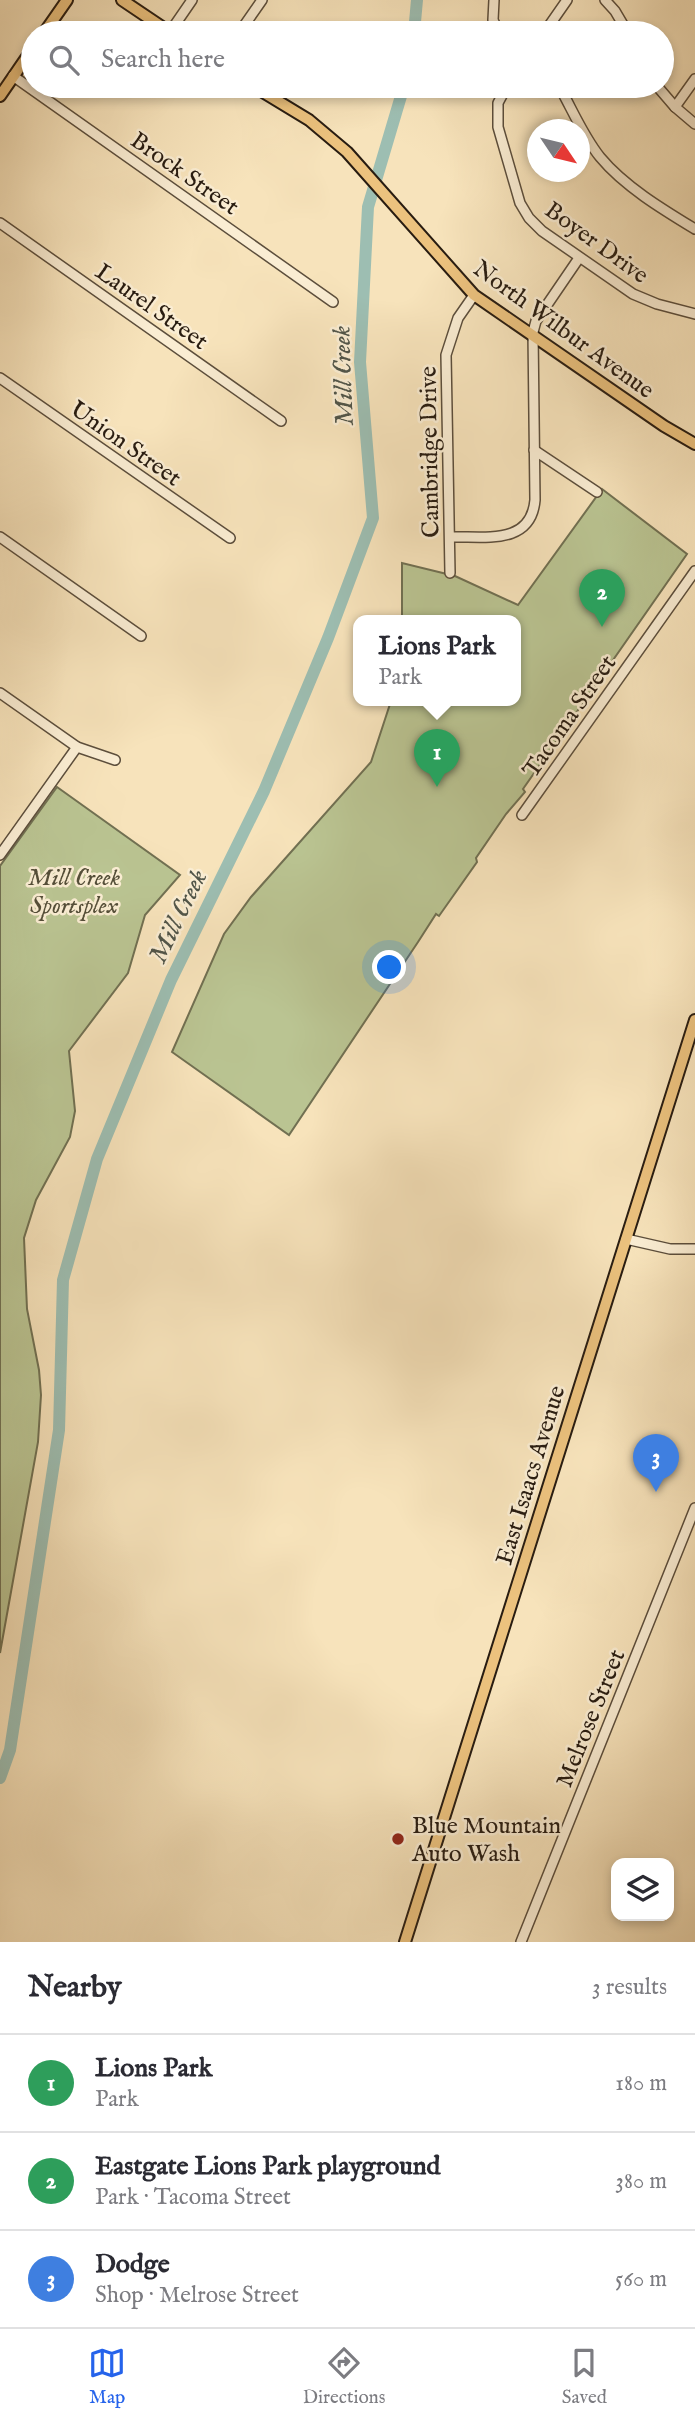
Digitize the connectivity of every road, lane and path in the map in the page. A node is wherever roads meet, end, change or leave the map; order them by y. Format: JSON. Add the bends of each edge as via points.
{"nodes":[{"id":1,"x":67,"y":0,"type":"edge"},
{"id":2,"x":122,"y":0,"type":"edge"},
{"id":3,"x":192,"y":0,"type":"edge"},
{"id":4,"x":262,"y":0,"type":"edge"},
{"id":5,"x":494,"y":0,"type":"edge"},
{"id":6,"x":567,"y":0,"type":"edge"},
{"id":7,"x":606,"y":0,"type":"edge"},
{"id":8,"x":52,"y":21,"type":"edge"},
{"id":9,"x":153,"y":21,"type":"edge"},
{"id":10,"x":179,"y":21,"type":"edge"},
{"id":11,"x":247,"y":21,"type":"edge"},
{"id":12,"x":493,"y":21,"type":"edge"},
{"id":13,"x":552,"y":21,"type":"edge"},
{"id":14,"x":621,"y":21,"type":"edge"},
{"id":15,"x":21,"y":65,"type":"edge"},
{"id":16,"x":13,"y":76,"type":"junction"},
{"id":17,"x":695,"y":79,"type":"edge"},
{"id":18,"x":21,"y":82,"type":"edge"},
{"id":19,"x":0,"y":96,"type":"edge"},
{"id":20,"x":44,"y":98,"type":"edge"},
{"id":21,"x":272,"y":98,"type":"edge"},
{"id":22,"x":501,"y":98,"type":"edge"},
{"id":23,"x":566,"y":98,"type":"edge"},
{"id":24,"x":667,"y":98,"type":"edge"},
{"id":25,"x":675,"y":107,"type":"junction"},
{"id":26,"x":695,"y":124,"type":"edge"},
{"id":27,"x":0,"y":223,"type":"edge"},
{"id":28,"x":695,"y":229,"type":"edge"},
{"id":29,"x":579,"y":258,"type":"junction"},
{"id":30,"x":474,"y":295,"type":"junction"},
{"id":31,"x":333,"y":302,"type":"dead end"},
{"id":32,"x":695,"y":314,"type":"edge"},
{"id":33,"x":532,"y":336,"type":"junction"},
{"id":34,"x":0,"y":378,"type":"edge"},
{"id":35,"x":281,"y":421,"type":"dead end"},
{"id":36,"x":695,"y":444,"type":"edge"},
{"id":37,"x":534,"y":450,"type":"junction"},
{"id":38,"x":597,"y":492,"type":"dead end"},
{"id":39,"x":0,"y":537,"type":"edge"},
{"id":40,"x":450,"y":537,"type":"junction"},
{"id":41,"x":230,"y":538,"type":"dead end"},
{"id":42,"x":695,"y":571,"type":"edge"},
{"id":43,"x":450,"y":573,"type":"dead end"},
{"id":44,"x":141,"y":636,"type":"dead end"},
{"id":45,"x":0,"y":693,"type":"edge"},
{"id":46,"x":77,"y":747,"type":"junction"},
{"id":47,"x":115,"y":760,"type":"dead end"},
{"id":48,"x":522,"y":816,"type":"dead end"},
{"id":49,"x":1,"y":852,"type":"edge"},
{"id":50,"x":695,"y":1020,"type":"edge"},
{"id":51,"x":626,"y":1239,"type":"junction"},
{"id":52,"x":695,"y":1249,"type":"edge"},
{"id":53,"x":695,"y":1508,"type":"edge"},
{"id":54,"x":405,"y":1942,"type":"edge"},
{"id":55,"x":521,"y":1942,"type":"edge"}],
"edges":[{"from":1,"to":8,"type":"main road"},
{"from":2,"to":9,"type":"main road"},
{"from":3,"to":10,"type":"street"},
{"from":4,"to":11,"type":"street"},
{"from":5,"to":12,"type":"street"},
{"from":6,"to":13,"type":"street"},
{"from":7,"to":14,"type":"street"},
{"from":15,"to":16,"type":"main road"},
{"from":16,"to":18,"type":"street","name":"Brock Street"},
{"from":16,"to":19,"type":"main road"},
{"from":17,"to":25,"type":"street"},
{"from":20,"to":31,"type":"street","name":"Brock Street"},
{"from":21,"to":30,"type":"main road","name":"North Wilbur Avenue","via":[[347,152]]},
{"from":22,"to":29,"type":"street","name":"Boyer Drive","via":[[497,120],[524,211]]},
{"from":23,"to":28,"type":"street","via":[[607,165]]},
{"from":24,"to":25,"type":"street"},
{"from":25,"to":26,"type":"street"},
{"from":27,"to":35,"type":"street","name":"Laurel Street"},
{"from":29,"to":32,"type":"street","name":"Boyer Drive","via":[[645,300]]},
{"from":29,"to":33,"type":"street","via":[[536,321]]},
{"from":30,"to":33,"type":"main road","name":"North Wilbur Avenue"},
{"from":30,"to":40,"type":"street","name":"Cambridge Drive","via":[[458,318],[446,355]]},
{"from":33,"to":36,"type":"main road","name":"North Wilbur Avenue"},
{"from":33,"to":37,"type":"street"},
{"from":34,"to":41,"type":"street","name":"Union Street"},
{"from":37,"to":38,"type":"street"},
{"from":37,"to":40,"type":"street","via":[[535,508],[527,524],[508,536]]},
{"from":39,"to":44,"type":"street"},
{"from":40,"to":43,"type":"street","name":"Cambridge Drive"},
{"from":42,"to":48,"type":"street","name":"Tacoma Street"},
{"from":45,"to":46,"type":"street"},
{"from":46,"to":47,"type":"street"},
{"from":46,"to":49,"type":"street"},
{"from":50,"to":51,"type":"main road","name":"East Isaacs Avenue"},
{"from":51,"to":52,"type":"street","via":[[670,1249]]},
{"from":51,"to":54,"type":"main road","name":"East Isaacs Avenue"},
{"from":53,"to":55,"type":"street","name":"Melrose Street"}]}
